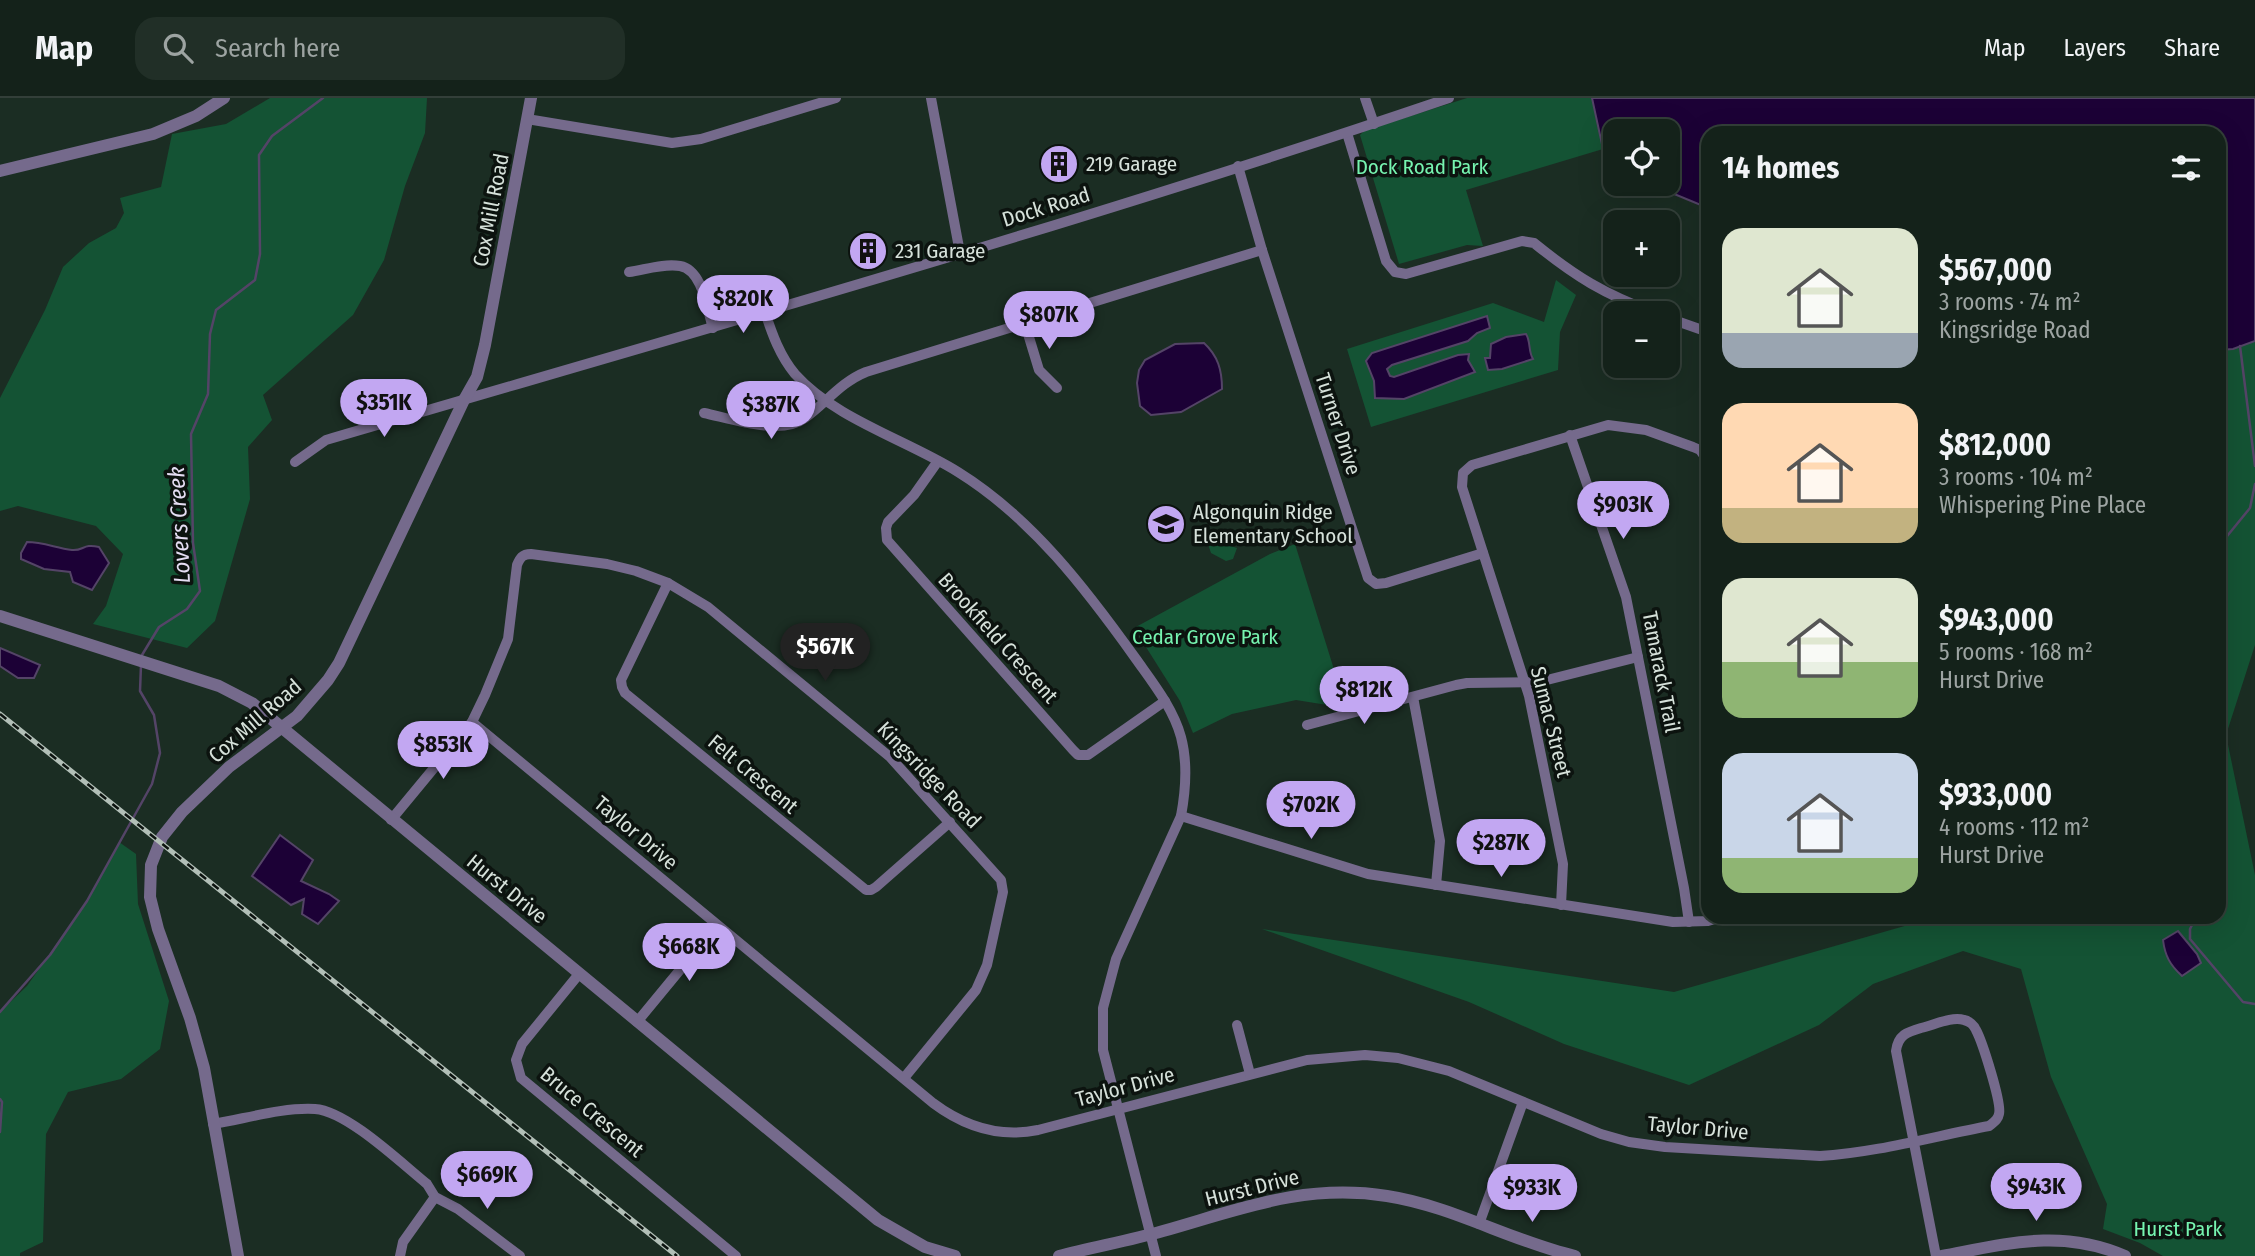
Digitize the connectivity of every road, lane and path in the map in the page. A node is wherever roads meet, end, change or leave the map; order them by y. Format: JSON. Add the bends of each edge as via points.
{"nodes":[{"id":1,"x":225,"y":98,"type":"edge"},
{"id":2,"x":531,"y":98,"type":"edge"},
{"id":3,"x":836,"y":98,"type":"edge"},
{"id":4,"x":931,"y":98,"type":"edge"},
{"id":5,"x":1365,"y":98,"type":"edge"},
{"id":6,"x":1449,"y":98,"type":"edge"},
{"id":7,"x":527,"y":119,"type":"junction"},
{"id":8,"x":1374,"y":124,"type":"junction"},
{"id":9,"x":1347,"y":133,"type":"junction"},
{"id":10,"x":1238,"y":166,"type":"junction"},
{"id":11,"x":0,"y":171,"type":"edge"},
{"id":12,"x":1262,"y":250,"type":"junction"},
{"id":13,"x":960,"y":253,"type":"junction"},
{"id":14,"x":629,"y":272,"type":"dead end"},
{"id":15,"x":1622,"y":301,"type":"edge"},
{"id":16,"x":765,"y":312,"type":"junction"},
{"id":17,"x":1680,"y":322,"type":"edge"},
{"id":18,"x":1025,"y":324,"type":"junction"},
{"id":19,"x":713,"y":328,"type":"junction"},
{"id":20,"x":1701,"y":330,"type":"edge"},
{"id":21,"x":1057,"y":388,"type":"dead end"},
{"id":22,"x":464,"y":400,"type":"junction"},
{"id":23,"x":824,"y":401,"type":"junction"},
{"id":24,"x":704,"y":413,"type":"dead end"},
{"id":25,"x":1570,"y":435,"type":"junction"},
{"id":26,"x":1701,"y":451,"type":"edge"},
{"id":27,"x":938,"y":461,"type":"junction"},
{"id":28,"x":295,"y":462,"type":"dead end"},
{"id":29,"x":1483,"y":553,"type":"junction"},
{"id":30,"x":668,"y":583,"type":"junction"},
{"id":31,"x":0,"y":616,"type":"edge"},
{"id":32,"x":1638,"y":657,"type":"junction"},
{"id":33,"x":1524,"y":682,"type":"junction"},
{"id":34,"x":1413,"y":697,"type":"junction"},
{"id":35,"x":1165,"y":701,"type":"junction"},
{"id":36,"x":472,"y":722,"type":"junction"},
{"id":37,"x":1307,"y":725,"type":"dead end"},
{"id":38,"x":282,"y":726,"type":"junction"},
{"id":39,"x":1181,"y":816,"type":"junction"},
{"id":40,"x":391,"y":820,"type":"junction"},
{"id":41,"x":950,"y":822,"type":"junction"},
{"id":42,"x":1436,"y":884,"type":"junction"},
{"id":43,"x":1561,"y":905,"type":"junction"},
{"id":44,"x":1701,"y":921,"type":"edge"},
{"id":45,"x":1689,"y":922,"type":"junction"},
{"id":46,"x":717,"y":925,"type":"junction"},
{"id":47,"x":579,"y":974,"type":"junction"},
{"id":48,"x":637,"y":1022,"type":"junction"},
{"id":49,"x":1237,"y":1025,"type":"dead end"},
{"id":50,"x":1250,"y":1074,"type":"junction"},
{"id":51,"x":904,"y":1078,"type":"junction"},
{"id":52,"x":1523,"y":1102,"type":"junction"},
{"id":53,"x":1118,"y":1110,"type":"junction"},
{"id":54,"x":213,"y":1124,"type":"junction"},
{"id":55,"x":1913,"y":1141,"type":"junction"},
{"id":56,"x":435,"y":1197,"type":"junction"},
{"id":57,"x":1479,"y":1224,"type":"junction"},
{"id":58,"x":1151,"y":1234,"type":"junction"},
{"id":59,"x":922,"y":1251,"type":"edge"},
{"id":60,"x":238,"y":1256,"type":"edge"},
{"id":61,"x":400,"y":1256,"type":"edge"},
{"id":62,"x":520,"y":1256,"type":"edge"},
{"id":63,"x":736,"y":1256,"type":"edge"},
{"id":64,"x":955,"y":1256,"type":"edge"},
{"id":65,"x":1059,"y":1256,"type":"edge"},
{"id":66,"x":1156,"y":1256,"type":"edge"},
{"id":67,"x":1575,"y":1256,"type":"edge"},
{"id":68,"x":1936,"y":1256,"type":"edge"},
{"id":69,"x":1942,"y":1256,"type":"edge"},
{"id":70,"x":2125,"y":1256,"type":"edge"}],
"edges":[{"from":1,"to":11,"type":"street","via":[[153,134]]},
{"from":2,"to":7,"type":"street","name":"Cox Mill Road"},
{"from":3,"to":7,"type":"street","via":[[672,144]]},
{"from":4,"to":13,"type":"street"},
{"from":5,"to":8,"type":"street"},
{"from":6,"to":8,"type":"street","name":"Dock Road"},
{"from":7,"to":22,"type":"street","name":"Cox Mill Road","via":[[485,345],[477,377]]},
{"from":8,"to":9,"type":"street","name":"Dock Road"},
{"from":9,"to":10,"type":"street","name":"Dock Road"},
{"from":9,"to":15,"type":"street","via":[[1386,261],[1395,272],[1406,274],[1529,241],[1589,285]]},
{"from":10,"to":12,"type":"street","name":"Turner Drive"},
{"from":10,"to":13,"type":"street","name":"Dock Road"},
{"from":12,"to":18,"type":"street"},
{"from":12,"to":29,"type":"street","name":"Turner Drive","via":[[1368,578],[1380,584]]},
{"from":13,"to":16,"type":"street","name":"Dock Road"},
{"from":14,"to":19,"type":"street","via":[[677,265],[689,270],[698,280]]},
{"from":16,"to":19,"type":"street","name":"Dock Road"},
{"from":16,"to":23,"type":"street","via":[[788,364]]},
{"from":17,"to":20,"type":"street"},
{"from":18,"to":21,"type":"street","via":[[1039,370]]},
{"from":18,"to":23,"type":"street","via":[[866,372]]},
{"from":19,"to":22,"type":"street","name":"Dock Road"},
{"from":22,"to":28,"type":"street","name":"Dock Road","via":[[326,440]]},
{"from":22,"to":38,"type":"street","name":"Cox Mill Road","via":[[335,671],[297,716]]},
{"from":23,"to":24,"type":"street","via":[[805,418],[787,425]]},
{"from":23,"to":27,"type":"street"},
{"from":25,"to":26,"type":"street","via":[[1608,425],[1631,427]]},
{"from":25,"to":29,"type":"street","name":"Sumac Street","via":[[1466,468],[1462,487]]},
{"from":25,"to":32,"type":"street","name":"Tamarack Trail","via":[[1623,587]]},
{"from":27,"to":35,"type":"street","via":[[1001,502],[1034,533],[1097,605]]},
{"from":27,"to":35,"type":"street","name":"Brookfield Crescent","via":[[888,522],[887,540],[1073,750],[1088,755]]},
{"from":29,"to":33,"type":"street","name":"Sumac Street"},
{"from":30,"to":36,"type":"street","name":"Kingsridge Road","via":[[607,564],[525,554],[517,565],[504,653]]},
{"from":30,"to":41,"type":"street","name":"Kingsridge Road","via":[[708,607],[890,757]]},
{"from":30,"to":41,"type":"street","name":"Felt Crescent","via":[[621,680],[625,694],[866,890],[876,887]]},
{"from":31,"to":38,"type":"street","name":"Hurst Drive","via":[[219,686]]},
{"from":32,"to":33,"type":"street"},
{"from":32,"to":45,"type":"street","name":"Tamarack Trail"},
{"from":33,"to":34,"type":"street","via":[[1467,683]]},
{"from":33,"to":43,"type":"street","name":"Sumac Street","via":[[1563,864]]},
{"from":34,"to":37,"type":"street"},
{"from":34,"to":42,"type":"street","via":[[1439,830]]},
{"from":35,"to":39,"type":"street","via":[[1185,759]]},
{"from":36,"to":40,"type":"street","name":"Kingsridge Road"},
{"from":36,"to":46,"type":"street","name":"Taylor Drive"},
{"from":38,"to":40,"type":"street","name":"Hurst Drive"},
{"from":38,"to":54,"type":"street","name":"Cox Mill Road","via":[[182,812],[162,837],[151,865],[150,897],[204,1068]]},
{"from":39,"to":42,"type":"street","via":[[1351,870]]},
{"from":39,"to":53,"type":"street","via":[[1115,959],[1105,996],[1103,1050]]},
{"from":40,"to":47,"type":"street","name":"Hurst Drive"},
{"from":41,"to":51,"type":"street","name":"Kingsridge Road","via":[[1001,880],[1003,892],[987,965],[976,989]]},
{"from":42,"to":43,"type":"street"},
{"from":43,"to":45,"type":"street"},
{"from":44,"to":45,"type":"street"},
{"from":46,"to":48,"type":"street"},
{"from":46,"to":51,"type":"street","name":"Taylor Drive"},
{"from":47,"to":48,"type":"street","name":"Hurst Drive"},
{"from":47,"to":63,"type":"street","name":"Bruce Crescent","via":[[522,1044],[516,1060],[521,1078]]},
{"from":48,"to":59,"type":"street","name":"Hurst Drive"},
{"from":49,"to":50,"type":"street"},
{"from":50,"to":52,"type":"street","name":"Taylor Drive","via":[[1317,1058],[1380,1056],[1441,1068]]},
{"from":50,"to":53,"type":"street","name":"Taylor Drive"},
{"from":51,"to":53,"type":"street","name":"Taylor Drive","via":[[967,1124],[997,1132],[1025,1133]]},
{"from":52,"to":55,"type":"street","name":"Taylor Drive","via":[[1601,1134],[1665,1147],[1820,1156]]},
{"from":52,"to":57,"type":"street"},
{"from":53,"to":58,"type":"street"},
{"from":54,"to":56,"type":"street","via":[[318,1109],[346,1120],[427,1184]]},
{"from":54,"to":60,"type":"street","name":"Cox Mill Road"},
{"from":55,"to":55,"type":"street","via":[[1989,1126],[1998,1118],[2000,1103],[1977,1033],[1966,1020],[1909,1031],[1897,1042]]},
{"from":55,"to":68,"type":"street"},
{"from":56,"to":61,"type":"street","via":[[402,1242]]},
{"from":56,"to":62,"type":"street"},
{"from":57,"to":58,"type":"street","name":"Hurst Drive","via":[[1405,1199],[1330,1192],[1286,1196]]},
{"from":57,"to":67,"type":"street","name":"Hurst Drive"},
{"from":58,"to":65,"type":"street","name":"Hurst Drive"},
{"from":58,"to":66,"type":"street"},
{"from":59,"to":64,"type":"street","name":"Hurst Drive"},
{"from":69,"to":70,"type":"street","via":[[2046,1239],[2087,1244]]}]}
